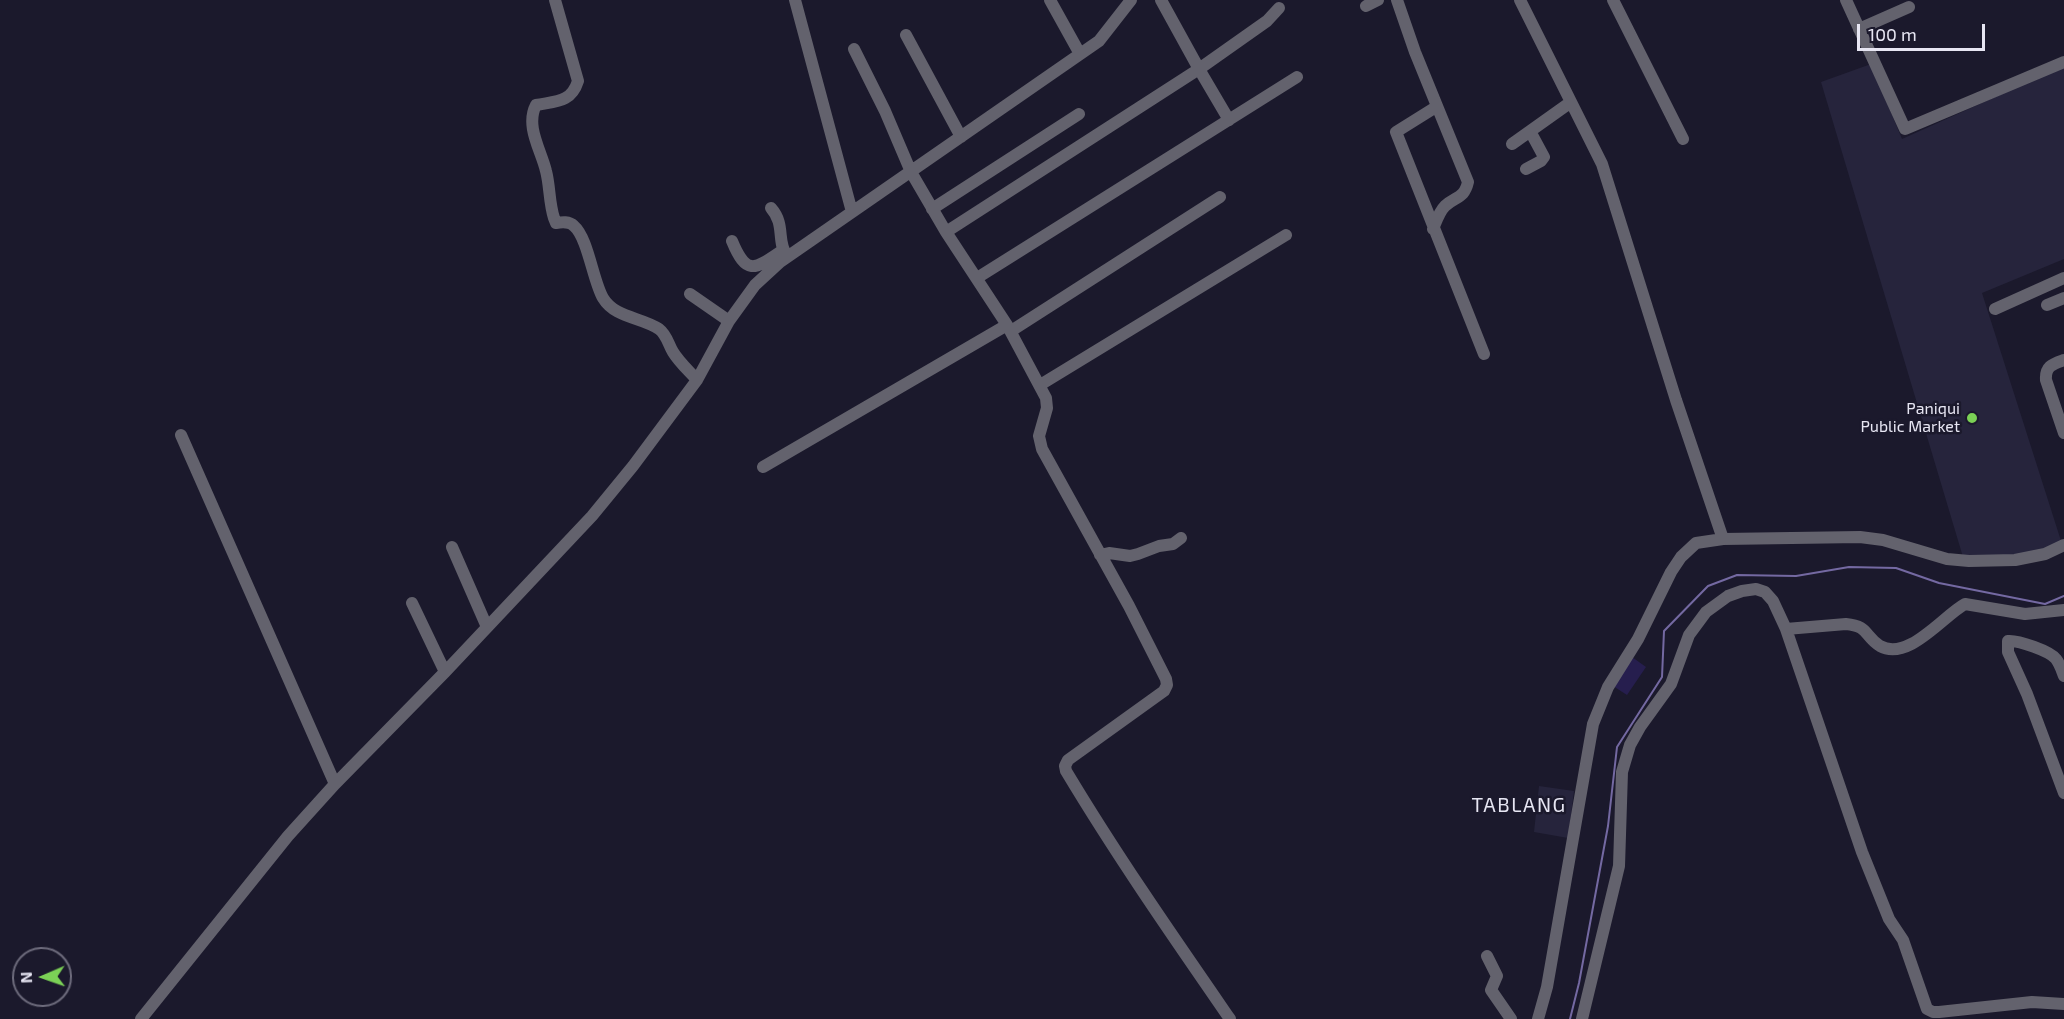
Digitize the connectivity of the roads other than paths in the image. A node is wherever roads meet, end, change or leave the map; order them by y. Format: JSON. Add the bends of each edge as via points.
{"nodes":[{"id":1,"x":555,"y":0,"type":"edge"},
{"id":2,"x":795,"y":0,"type":"edge"},
{"id":3,"x":1050,"y":0,"type":"edge"},
{"id":4,"x":1131,"y":0,"type":"edge"},
{"id":5,"x":1161,"y":0,"type":"edge"},
{"id":6,"x":1378,"y":0,"type":"edge"},
{"id":7,"x":1397,"y":0,"type":"edge"},
{"id":8,"x":1520,"y":0,"type":"edge"},
{"id":9,"x":1613,"y":0,"type":"edge"},
{"id":10,"x":1846,"y":0,"type":"edge"},
{"id":11,"x":1366,"y":6,"type":"dead end"},
{"id":12,"x":1909,"y":7,"type":"dead end"},
{"id":13,"x":1280,"y":8,"type":"dead end"},
{"id":14,"x":1859,"y":28,"type":"junction"},
{"id":15,"x":906,"y":35,"type":"dead end"},
{"id":16,"x":854,"y":49,"type":"dead end"},
{"id":17,"x":1080,"y":54,"type":"junction"},
{"id":18,"x":2064,"y":62,"type":"edge"},
{"id":19,"x":1199,"y":69,"type":"junction"},
{"id":20,"x":1297,"y":77,"type":"dead end"},
{"id":21,"x":1571,"y":102,"type":"junction"},
{"id":22,"x":1436,"y":106,"type":"junction"},
{"id":23,"x":1079,"y":114,"type":"dead end"},
{"id":24,"x":1229,"y":120,"type":"junction"},
{"id":25,"x":1530,"y":131,"type":"junction"},
{"id":26,"x":961,"y":137,"type":"junction"},
{"id":27,"x":1683,"y":139,"type":"dead end"},
{"id":28,"x":1512,"y":144,"type":"dead end"},
{"id":29,"x":1526,"y":169,"type":"dead end"},
{"id":30,"x":911,"y":172,"type":"junction"},
{"id":31,"x":1220,"y":197,"type":"dead end"},
{"id":32,"x":771,"y":208,"type":"dead end"},
{"id":33,"x":932,"y":209,"type":"junction"},
{"id":34,"x":852,"y":212,"type":"junction"},
{"id":35,"x":1433,"y":229,"type":"junction"},
{"id":36,"x":946,"y":232,"type":"junction"},
{"id":37,"x":1286,"y":235,"type":"dead end"},
{"id":38,"x":732,"y":241,"type":"dead end"},
{"id":39,"x":785,"y":253,"type":"junction"},
{"id":40,"x":977,"y":278,"type":"junction"},
{"id":41,"x":2064,"y":278,"type":"edge"},
{"id":42,"x":690,"y":294,"type":"dead end"},
{"id":43,"x":2064,"y":298,"type":"edge"},
{"id":44,"x":2047,"y":305,"type":"dead end"},
{"id":45,"x":1995,"y":309,"type":"dead end"},
{"id":46,"x":729,"y":321,"type":"junction"},
{"id":47,"x":1009,"y":328,"type":"junction"},
{"id":48,"x":1484,"y":354,"type":"dead end"},
{"id":49,"x":2064,"y":360,"type":"edge"},
{"id":50,"x":697,"y":380,"type":"junction"},
{"id":51,"x":1041,"y":386,"type":"junction"},
{"id":52,"x":2064,"y":433,"type":"edge"},
{"id":53,"x":181,"y":435,"type":"dead end"},
{"id":54,"x":763,"y":467,"type":"dead end"},
{"id":55,"x":1181,"y":538,"type":"dead end"},
{"id":56,"x":1724,"y":539,"type":"junction"},
{"id":57,"x":2064,"y":545,"type":"edge"},
{"id":58,"x":452,"y":547,"type":"dead end"},
{"id":59,"x":1100,"y":555,"type":"junction"},
{"id":60,"x":412,"y":603,"type":"dead end"},
{"id":61,"x":2064,"y":610,"type":"edge"},
{"id":62,"x":488,"y":627,"type":"junction"},
{"id":63,"x":1786,"y":630,"type":"junction"},
{"id":64,"x":445,"y":672,"type":"junction"},
{"id":65,"x":2064,"y":676,"type":"edge"},
{"id":66,"x":335,"y":784,"type":"junction"},
{"id":67,"x":2064,"y":793,"type":"edge"},
{"id":68,"x":1486,"y":956,"type":"dead end"},
{"id":69,"x":2064,"y":1004,"type":"edge"},
{"id":70,"x":1931,"y":1015,"type":"edge"},
{"id":71,"x":141,"y":1019,"type":"edge"},
{"id":72,"x":1230,"y":1019,"type":"edge"},
{"id":73,"x":1511,"y":1019,"type":"edge"},
{"id":74,"x":1538,"y":1019,"type":"edge"},
{"id":75,"x":1582,"y":1019,"type":"edge"}],
"edges":[{"from":1,"to":50,"type":"street","via":[[578,81],[567,98],[536,105],[532,113],[554,218],[556,223],[575,227],[603,298],[627,317],[659,329],[673,353]]},
{"from":2,"to":34,"type":"street"},
{"from":3,"to":17,"type":"street"},
{"from":4,"to":17,"type":"street","via":[[1100,40]]},
{"from":5,"to":19,"type":"street"},
{"from":6,"to":11,"type":"street"},
{"from":7,"to":22,"type":"street"},
{"from":8,"to":21,"type":"street"},
{"from":9,"to":27,"type":"street"},
{"from":10,"to":14,"type":"street"},
{"from":12,"to":14,"type":"street"},
{"from":13,"to":19,"type":"street"},
{"from":14,"to":18,"type":"street","via":[[1905,129]]},
{"from":15,"to":26,"type":"street"},
{"from":16,"to":30,"type":"street"},
{"from":17,"to":26,"type":"street"},
{"from":19,"to":24,"type":"street"},
{"from":19,"to":36,"type":"street"},
{"from":20,"to":24,"type":"street"},
{"from":21,"to":25,"type":"street"},
{"from":21,"to":56,"type":"street","via":[[1602,164]]},
{"from":22,"to":35,"type":"street","via":[[1468,182],[1466,191],[1443,207]]},
{"from":22,"to":35,"type":"street","via":[[1395,132]]},
{"from":23,"to":33,"type":"street"},
{"from":24,"to":40,"type":"street"},
{"from":25,"to":28,"type":"street"},
{"from":25,"to":29,"type":"street","via":[[1544,157]]},
{"from":26,"to":30,"type":"street"},
{"from":30,"to":33,"type":"street"},
{"from":30,"to":34,"type":"street"},
{"from":31,"to":47,"type":"street"},
{"from":32,"to":39,"type":"street","via":[[778,217]]},
{"from":33,"to":36,"type":"street"},
{"from":34,"to":39,"type":"street"},
{"from":35,"to":48,"type":"street"},
{"from":36,"to":40,"type":"street"},
{"from":37,"to":51,"type":"street"},
{"from":38,"to":39,"type":"street","via":[[740,259],[751,266]]},
{"from":39,"to":46,"type":"street"},
{"from":40,"to":47,"type":"street"},
{"from":41,"to":45,"type":"street"},
{"from":42,"to":46,"type":"street"},
{"from":43,"to":44,"type":"street"},
{"from":46,"to":50,"type":"street"},
{"from":47,"to":51,"type":"street"},
{"from":47,"to":54,"type":"street"},
{"from":49,"to":52,"type":"street","via":[[2050,365],[2045,372]]},
{"from":50,"to":62,"type":"street","via":[[592,516]]},
{"from":51,"to":59,"type":"street","via":[[1047,408],[1039,443]]},
{"from":53,"to":66,"type":"street"},
{"from":55,"to":59,"type":"street","via":[[1130,556]]},
{"from":56,"to":57,"type":"street","via":[[1860,537],[1969,561],[2015,560],[2045,554]]},
{"from":56,"to":74,"type":"street","via":[[1696,543],[1681,557],[1608,687],[1593,724]]},
{"from":58,"to":62,"type":"street"},
{"from":59,"to":72,"type":"street","via":[[1167,685],[1068,760],[1066,771]]},
{"from":60,"to":64,"type":"street"},
{"from":61,"to":63,"type":"street","via":[[2025,614],[1965,604],[1921,639],[1899,649],[1878,645],[1864,628],[1855,624]]},
{"from":62,"to":64,"type":"street"},
{"from":63,"to":70,"type":"street","via":[[1862,852],[1889,919],[1904,940]]},
{"from":63,"to":75,"type":"street","via":[[1773,601],[1756,589],[1728,596],[1706,612],[1689,635],[1671,684],[1630,745],[1622,772],[1619,866]]},
{"from":64,"to":66,"type":"street"},
{"from":65,"to":67,"type":"street","via":[[2051,654],[2008,641],[2008,652]]},
{"from":66,"to":71,"type":"street","via":[[288,836]]},
{"from":68,"to":73,"type":"street","via":[[1497,976],[1491,990]]},
{"from":69,"to":70,"type":"street","via":[[2032,1002]]}]}
